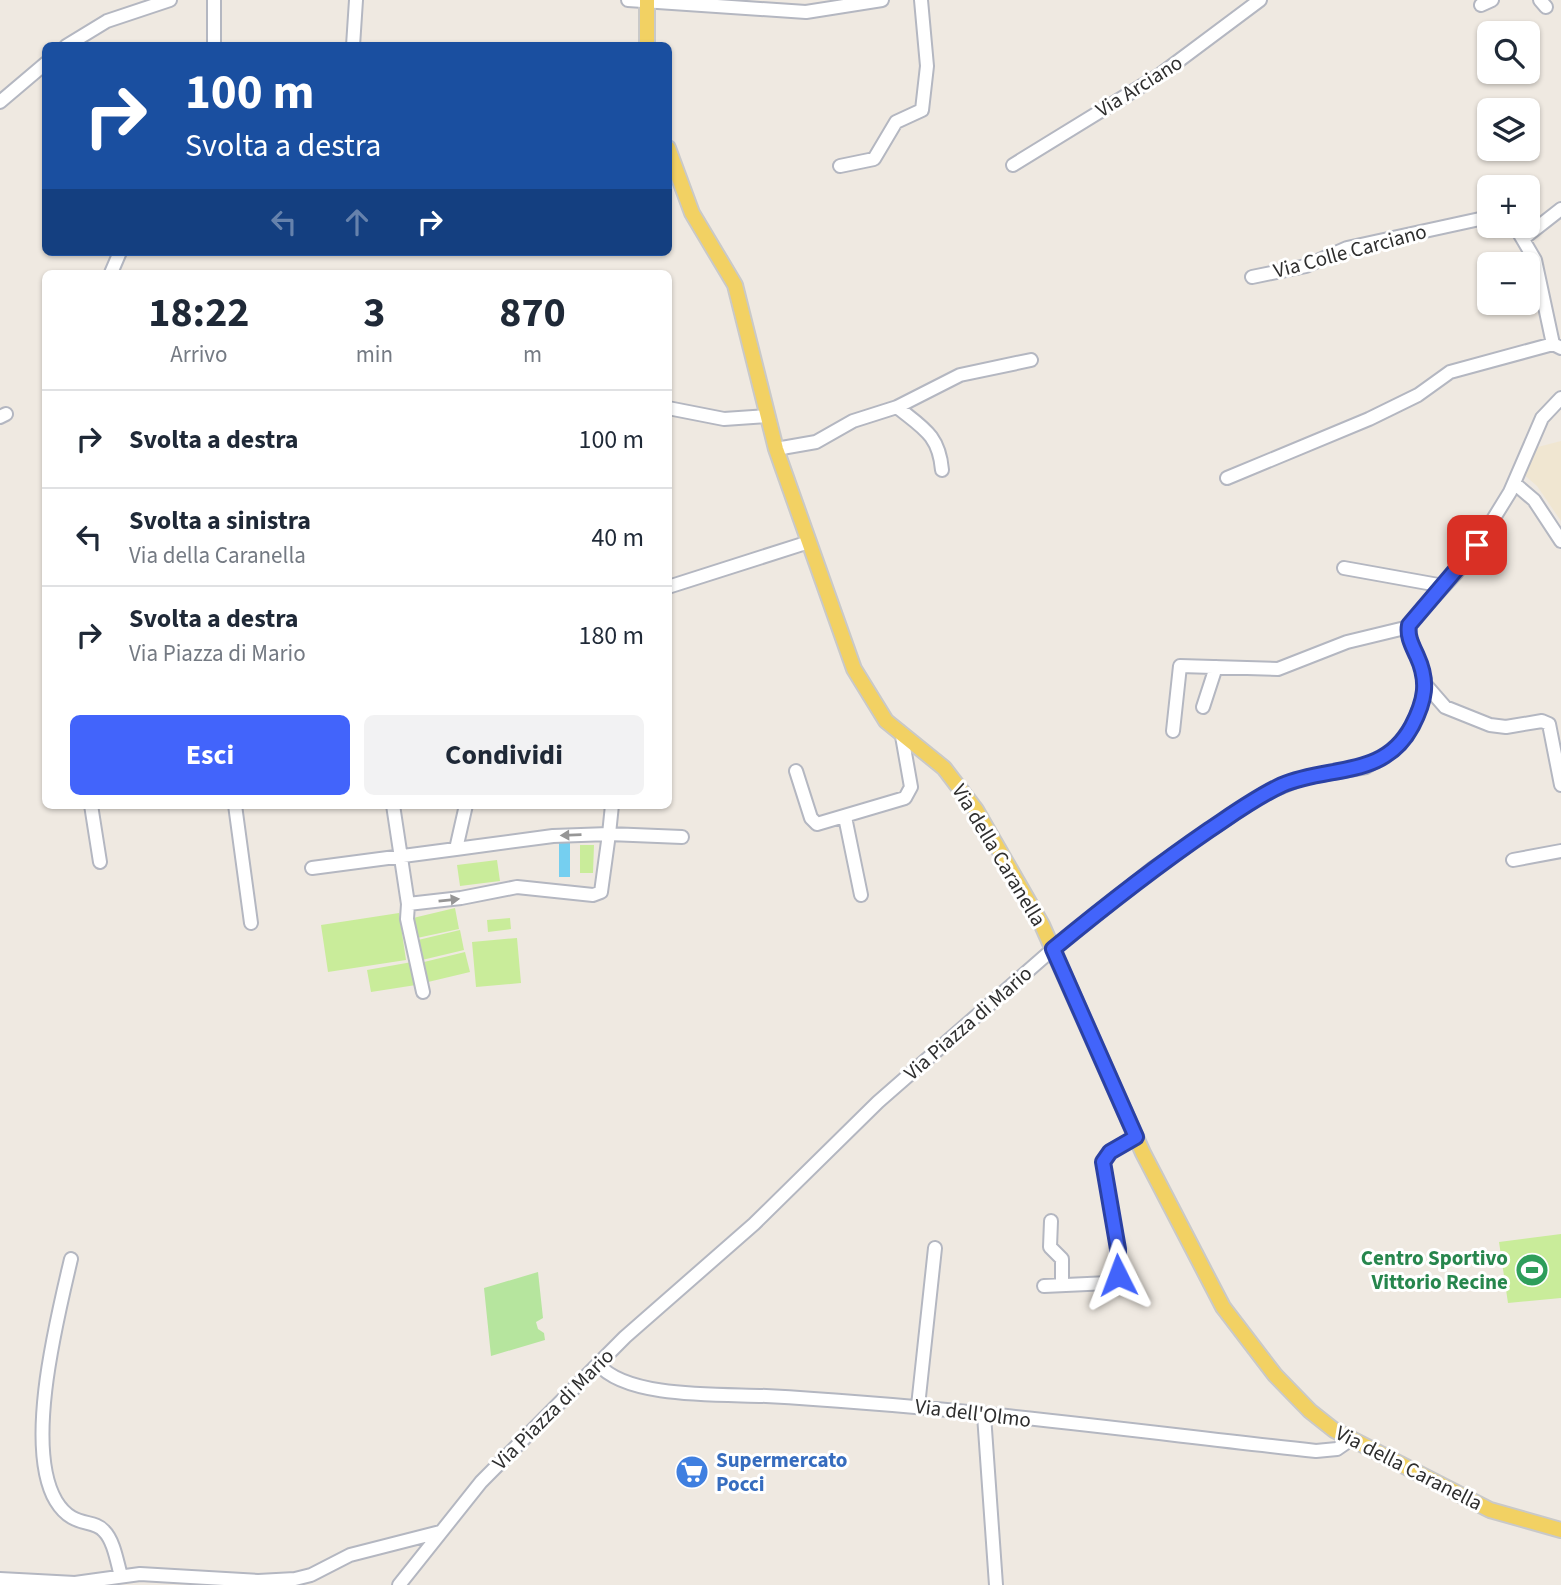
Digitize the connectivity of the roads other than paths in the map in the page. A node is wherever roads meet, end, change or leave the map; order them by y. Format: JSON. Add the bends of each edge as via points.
{"nodes":[{"id":1,"x":170,"y":0,"type":"edge"},
{"id":2,"x":215,"y":0,"type":"edge"},
{"id":3,"x":356,"y":0,"type":"edge"},
{"id":4,"x":628,"y":0,"type":"edge"},
{"id":5,"x":882,"y":0,"type":"edge"},
{"id":6,"x":921,"y":0,"type":"edge"},
{"id":7,"x":1260,"y":0,"type":"edge"},
{"id":8,"x":647,"y":1,"type":"edge"},
{"id":9,"x":72,"y":42,"type":"edge"},
{"id":10,"x":214,"y":42,"type":"edge"},
{"id":11,"x":353,"y":42,"type":"edge"},
{"id":12,"x":647,"y":42,"type":"edge"},
{"id":13,"x":42,"y":66,"type":"edge"},
{"id":14,"x":0,"y":102,"type":"edge"},
{"id":15,"x":672,"y":159,"type":"edge"},
{"id":16,"x":1013,"y":165,"type":"dead end"},
{"id":17,"x":840,"y":166,"type":"dead end"},
{"id":18,"x":1561,"y":209,"type":"edge"},
{"id":19,"x":1477,"y":220,"type":"edge"},
{"id":20,"x":1540,"y":225,"type":"edge"},
{"id":21,"x":1524,"y":238,"type":"edge"},
{"id":22,"x":1252,"y":277,"type":"dead end"},
{"id":23,"x":1557,"y":346,"type":"edge"},
{"id":24,"x":1031,"y":360,"type":"dead end"},
{"id":25,"x":1561,"y":398,"type":"edge"},
{"id":26,"x":897,"y":407,"type":"junction"},
{"id":27,"x":672,"y":409,"type":"edge"},
{"id":28,"x":767,"y":416,"type":"junction"},
{"id":29,"x":776,"y":449,"type":"junction"},
{"id":30,"x":942,"y":470,"type":"dead end"},
{"id":31,"x":1227,"y":478,"type":"dead end"},
{"id":32,"x":1514,"y":483,"type":"junction"},
{"id":33,"x":1561,"y":541,"type":"edge"},
{"id":34,"x":809,"y":542,"type":"junction"},
{"id":35,"x":1344,"y":568,"type":"dead end"},
{"id":36,"x":672,"y":586,"type":"edge"},
{"id":37,"x":1444,"y":586,"type":"junction"},
{"id":38,"x":1409,"y":628,"type":"junction"},
{"id":39,"x":1216,"y":667,"type":"junction"},
{"id":40,"x":1426,"y":684,"type":"junction"},
{"id":41,"x":1203,"y":707,"type":"dead end"},
{"id":42,"x":1173,"y":731,"type":"dead end"},
{"id":43,"x":902,"y":736,"type":"junction"},
{"id":44,"x":796,"y":771,"type":"dead end"},
{"id":45,"x":1561,"y":785,"type":"edge"},
{"id":46,"x":92,"y":809,"type":"edge"},
{"id":47,"x":236,"y":809,"type":"edge"},
{"id":48,"x":394,"y":809,"type":"edge"},
{"id":49,"x":465,"y":809,"type":"edge"},
{"id":50,"x":612,"y":809,"type":"edge"},
{"id":51,"x":845,"y":817,"type":"junction"},
{"id":52,"x":609,"y":834,"type":"junction"},
{"id":53,"x":682,"y":837,"type":"dead end"},
{"id":54,"x":456,"y":849,"type":"junction"},
{"id":55,"x":1561,"y":851,"type":"edge"},
{"id":56,"x":401,"y":857,"type":"junction"},
{"id":57,"x":1513,"y":860,"type":"dead end"},
{"id":58,"x":100,"y":862,"type":"dead end"},
{"id":59,"x":312,"y":868,"type":"dead end"},
{"id":60,"x":861,"y":895,"type":"dead end"},
{"id":61,"x":408,"y":904,"type":"junction"},
{"id":62,"x":251,"y":923,"type":"dead end"},
{"id":63,"x":1053,"y":949,"type":"junction"},
{"id":64,"x":423,"y":992,"type":"dead end"},
{"id":65,"x":1136,"y":1137,"type":"junction"},
{"id":66,"x":1051,"y":1221,"type":"dead end"},
{"id":67,"x":935,"y":1248,"type":"dead end"},
{"id":68,"x":71,"y":1259,"type":"dead end"},
{"id":69,"x":1062,"y":1283,"type":"junction"},
{"id":70,"x":1044,"y":1286,"type":"dead end"},
{"id":71,"x":598,"y":1364,"type":"junction"},
{"id":72,"x":918,"y":1406,"type":"junction"},
{"id":73,"x":985,"y":1415,"type":"junction"},
{"id":74,"x":1350,"y":1440,"type":"junction"},
{"id":75,"x":1561,"y":1530,"type":"edge"},
{"id":76,"x":440,"y":1532,"type":"junction"},
{"id":77,"x":121,"y":1576,"type":"junction"},
{"id":78,"x":0,"y":1579,"type":"edge"},
{"id":79,"x":399,"y":1585,"type":"edge"},
{"id":80,"x":996,"y":1585,"type":"edge"}],
"edges":[{"from":1,"to":9,"type":"street","via":[[107,20]]},
{"from":2,"to":10,"type":"street"},
{"from":3,"to":11,"type":"street"},
{"from":4,"to":8,"type":"street"},
{"from":5,"to":8,"type":"street","via":[[810,12]]},
{"from":6,"to":17,"type":"street","via":[[927,66],[922,110],[896,122],[874,159]]},
{"from":7,"to":16,"type":"street","name":"Via Arciano","via":[[1167,70]]},
{"from":8,"to":12,"type":"main road"},
{"from":13,"to":14,"type":"street"},
{"from":15,"to":28,"type":"main road","name":"Via della Caranella","via":[[692,213],[737,289]]},
{"from":18,"to":20,"type":"street"},
{"from":19,"to":22,"type":"street","name":"Via Colle Carciano","via":[[1347,248],[1306,266]]},
{"from":21,"to":23,"type":"street","via":[[1538,270]]},
{"from":23,"to":31,"type":"street","via":[[1450,372],[1421,393],[1369,419]]},
{"from":24,"to":26,"type":"street","via":[[965,374]]},
{"from":25,"to":32,"type":"street","via":[[1542,418]]},
{"from":26,"to":29,"type":"street","via":[[858,419],[811,444]]},
{"from":26,"to":30,"type":"street","via":[[935,440]]},
{"from":27,"to":28,"type":"street","via":[[720,419]]},
{"from":28,"to":29,"type":"main road","name":"Via della Caranella"},
{"from":29,"to":34,"type":"main road","name":"Via della Caranella"},
{"from":32,"to":33,"type":"street","via":[[1532,497]]},
{"from":32,"to":37,"type":"street","via":[[1477,545]]},
{"from":34,"to":36,"type":"street"},
{"from":34,"to":43,"type":"main road","name":"Via della Caranella","via":[[854,669],[880,713]]},
{"from":35,"to":37,"type":"street"},
{"from":37,"to":38,"type":"street","via":[[1419,610]]},
{"from":38,"to":39,"type":"street","via":[[1340,645],[1278,669]]},
{"from":38,"to":40,"type":"street"},
{"from":39,"to":41,"type":"street"},
{"from":39,"to":42,"type":"street","via":[[1178,667]]},
{"from":40,"to":45,"type":"street","via":[[1445,707],[1487,724],[1549,724]]},
{"from":40,"to":63,"type":"street","name":"Via Piazza di Mario","via":[[1413,724],[1387,755],[1366,767],[1303,778],[1262,795],[1152,869]]},
{"from":43,"to":51,"type":"street","via":[[911,787],[908,796]]},
{"from":43,"to":63,"type":"main road","name":"Via della Caranella","via":[[934,759],[965,792]]},
{"from":44,"to":51,"type":"street","via":[[814,824]]},
{"from":46,"to":58,"type":"street"},
{"from":47,"to":62,"type":"street"},
{"from":48,"to":56,"type":"street"},
{"from":49,"to":54,"type":"street"},
{"from":50,"to":52,"type":"street"},
{"from":51,"to":60,"type":"street"},
{"from":52,"to":53,"type":"street"},
{"from":52,"to":54,"type":"street","one_way":true},
{"from":61,"to":52,"type":"street","one_way":true,"via":[[517,887],[597,895],[604,885]]},
{"from":54,"to":56,"type":"street"},
{"from":55,"to":57,"type":"street"},
{"from":56,"to":59,"type":"street"},
{"from":56,"to":61,"type":"street"},
{"from":61,"to":64,"type":"street","via":[[407,919]]},
{"from":63,"to":65,"type":"main road","name":"Via della Caranella"},
{"from":63,"to":71,"type":"street","name":"Via Piazza di Mario","via":[[872,1108],[760,1218]]},
{"from":65,"to":69,"type":"street","via":[[1110,1152],[1103,1162],[1118,1249],[1117,1278],[1111,1283]]},
{"from":65,"to":74,"type":"main road","name":"Via della Caranella","via":[[1210,1284],[1241,1333],[1310,1411]]},
{"from":66,"to":69,"type":"street","via":[[1051,1247],[1062,1259]]},
{"from":67,"to":72,"type":"street"},
{"from":68,"to":77,"type":"street","via":[[47,1388],[44,1464],[50,1487],[65,1511],[107,1534]]},
{"from":69,"to":70,"type":"street"},
{"from":71,"to":72,"type":"street","name":"Via dell'Olmo","via":[[617,1380],[640,1386]]},
{"from":71,"to":76,"type":"street","name":"Via Piazza di Mario","via":[[486,1477]]},
{"from":72,"to":73,"type":"street","name":"Via dell'Olmo"},
{"from":73,"to":74,"type":"street","name":"Via dell'Olmo","via":[[1316,1451],[1337,1449]]},
{"from":73,"to":80,"type":"street"},
{"from":74,"to":75,"type":"main road","name":"Via della Caranella","via":[[1495,1512]]},
{"from":76,"to":77,"type":"street","via":[[350,1555],[295,1580]]},
{"from":76,"to":79,"type":"street","name":"Via Piazza di Mario"},
{"from":77,"to":78,"type":"street","via":[[71,1583]]}]}
